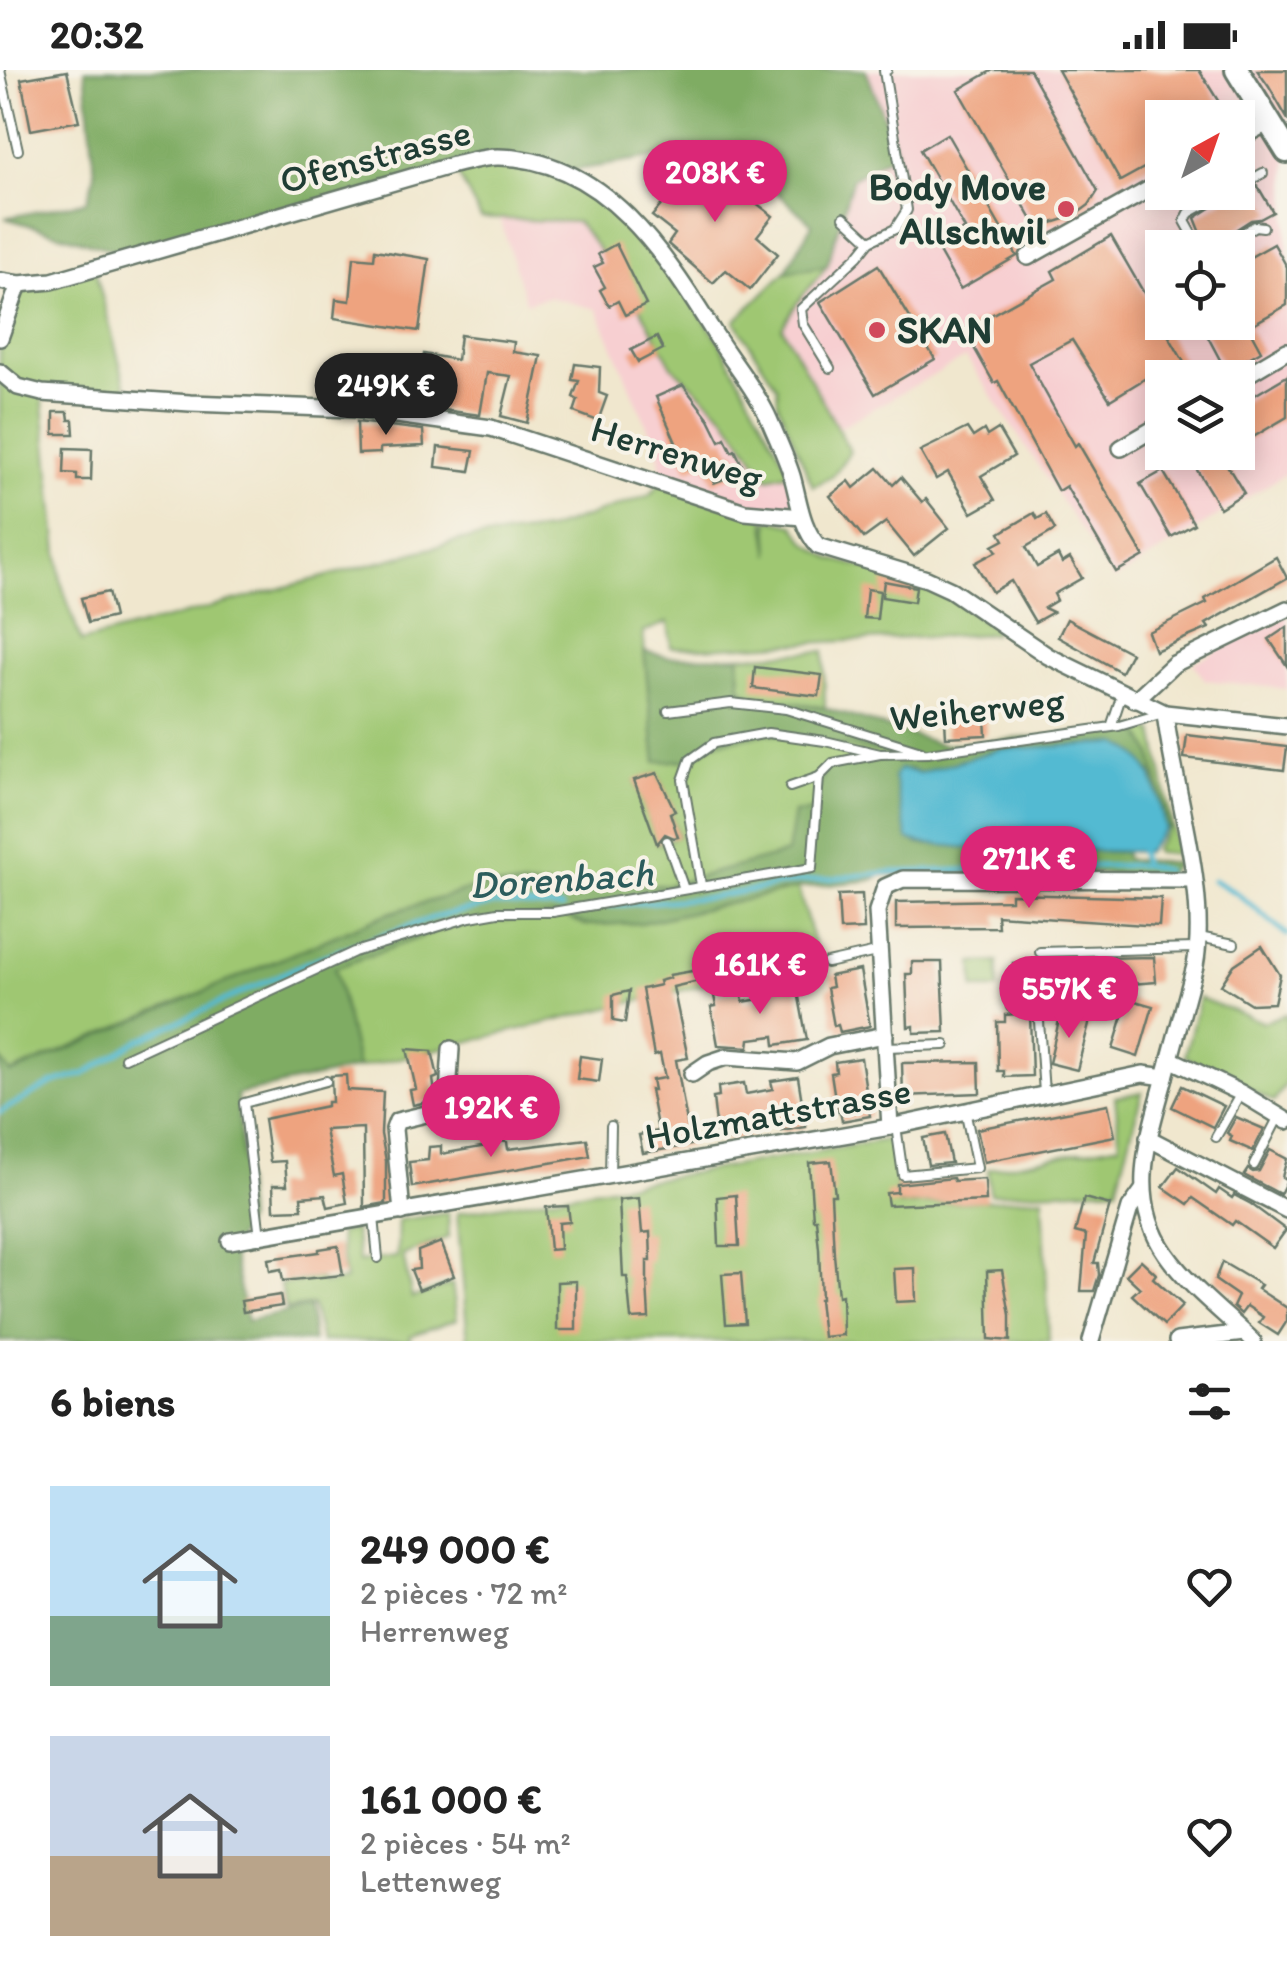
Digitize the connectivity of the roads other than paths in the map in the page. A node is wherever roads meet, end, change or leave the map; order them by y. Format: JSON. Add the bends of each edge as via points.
{"nodes":[{"id":1,"x":0,"y":70,"type":"edge"},
{"id":2,"x":885,"y":70,"type":"edge"},
{"id":3,"x":1238,"y":70,"type":"edge"},
{"id":4,"x":1269,"y":122,"type":"junction"},
{"id":5,"x":1255,"y":130,"type":"edge"},
{"id":6,"x":18,"y":150,"type":"dead end"},
{"id":7,"x":1287,"y":151,"type":"edge"},
{"id":8,"x":1262,"y":173,"type":"dead end"},
{"id":9,"x":1255,"y":177,"type":"edge"},
{"id":10,"x":1145,"y":192,"type":"edge"},
{"id":11,"x":1194,"y":210,"type":"edge"},
{"id":12,"x":844,"y":217,"type":"dead end"},
{"id":13,"x":1263,"y":226,"type":"dead end"},
{"id":14,"x":1190,"y":230,"type":"edge"},
{"id":15,"x":1249,"y":230,"type":"edge"},
{"id":16,"x":870,"y":240,"type":"junction"},
{"id":17,"x":1028,"y":257,"type":"dead end"},
{"id":18,"x":0,"y":281,"type":"edge"},
{"id":19,"x":19,"y":284,"type":"junction"},
{"id":20,"x":0,"y":338,"type":"edge"},
{"id":21,"x":1287,"y":351,"type":"edge"},
{"id":22,"x":830,"y":368,"type":"dead end"},
{"id":23,"x":1255,"y":370,"type":"edge"},
{"id":24,"x":0,"y":372,"type":"edge"},
{"id":25,"x":1145,"y":434,"type":"edge"},
{"id":26,"x":1122,"y":448,"type":"dead end"},
{"id":27,"x":802,"y":517,"type":"junction"},
{"id":28,"x":1287,"y":609,"type":"edge"},
{"id":29,"x":1128,"y":697,"type":"junction"},
{"id":30,"x":668,"y":711,"type":"dead end"},
{"id":31,"x":1165,"y":713,"type":"junction"},
{"id":32,"x":1287,"y":726,"type":"edge"},
{"id":33,"x":1111,"y":727,"type":"junction"},
{"id":34,"x":928,"y":753,"type":"junction"},
{"id":35,"x":880,"y":754,"type":"junction"},
{"id":36,"x":819,"y":778,"type":"junction"},
{"id":37,"x":790,"y":787,"type":"dead end"},
{"id":38,"x":667,"y":841,"type":"dead end"},
{"id":39,"x":1194,"y":880,"type":"junction"},
{"id":40,"x":700,"y":885,"type":"junction"},
{"id":41,"x":684,"y":889,"type":"junction"},
{"id":42,"x":1199,"y":943,"type":"junction"},
{"id":43,"x":1234,"y":944,"type":"dead end"},
{"id":44,"x":881,"y":951,"type":"junction"},
{"id":45,"x":1040,"y":952,"type":"dead end"},
{"id":46,"x":827,"y":963,"type":"dead end"},
{"id":47,"x":1011,"y":1007,"type":"dead end"},
{"id":48,"x":886,"y":1041,"type":"junction"},
{"id":49,"x":944,"y":1045,"type":"dead end"},
{"id":50,"x":451,"y":1049,"type":"dead end"},
{"id":51,"x":125,"y":1058,"type":"dead end"},
{"id":52,"x":1170,"y":1059,"type":"junction"},
{"id":53,"x":692,"y":1074,"type":"dead end"},
{"id":54,"x":1166,"y":1077,"type":"junction"},
{"id":55,"x":326,"y":1081,"type":"dead end"},
{"id":56,"x":1044,"y":1093,"type":"junction"},
{"id":57,"x":1241,"y":1093,"type":"junction"},
{"id":58,"x":965,"y":1110,"type":"junction"},
{"id":59,"x":1284,"y":1118,"type":"edge"},
{"id":60,"x":611,"y":1126,"type":"dead end"},
{"id":61,"x":893,"y":1126,"type":"junction"},
{"id":62,"x":1216,"y":1137,"type":"dead end"},
{"id":63,"x":1148,"y":1138,"type":"junction"},
{"id":64,"x":1254,"y":1164,"type":"dead end"},
{"id":65,"x":610,"y":1176,"type":"junction"},
{"id":66,"x":1143,"y":1190,"type":"junction"},
{"id":67,"x":1287,"y":1210,"type":"edge"},
{"id":68,"x":402,"y":1212,"type":"junction"},
{"id":69,"x":374,"y":1217,"type":"junction"},
{"id":70,"x":260,"y":1237,"type":"junction"},
{"id":71,"x":230,"y":1241,"type":"dead end"},
{"id":72,"x":378,"y":1258,"type":"dead end"},
{"id":73,"x":1248,"y":1337,"type":"edge"},
{"id":74,"x":1091,"y":1341,"type":"edge"},
{"id":75,"x":1177,"y":1341,"type":"edge"}],
"edges":[{"from":1,"to":6,"type":"lane"},
{"from":2,"to":16,"type":"lane","via":[[907,210],[894,228]]},
{"from":3,"to":4,"type":"street"},
{"from":4,"to":5,"type":"street"},
{"from":4,"to":7,"type":"street"},
{"from":8,"to":9,"type":"lane"},
{"from":10,"to":17,"type":"street"},
{"from":11,"to":14,"type":"lane","via":[[1185,221]]},
{"from":12,"to":16,"type":"lane"},
{"from":13,"to":15,"type":"lane"},
{"from":16,"to":22,"type":"lane","via":[[801,309]]},
{"from":18,"to":19,"type":"street","name":"Ofenstrasse"},
{"from":19,"to":20,"type":"street"},
{"from":19,"to":27,"type":"street","name":"Ofenstrasse","via":[[94,270],[453,165],[496,157],[548,164],[625,212],[686,287],[767,414]]},
{"from":21,"to":23,"type":"street"},
{"from":24,"to":27,"type":"street","name":"Herrenweg","via":[[42,394],[353,409],[491,428],[745,512]]},
{"from":25,"to":26,"type":"street"},
{"from":27,"to":29,"type":"street","name":"Herrenweg","via":[[818,546],[951,590],[1015,636]]},
{"from":28,"to":29,"type":"street","via":[[1174,664]]},
{"from":29,"to":31,"type":"street","name":"Herrenweg"},
{"from":29,"to":33,"type":"lane"},
{"from":30,"to":34,"type":"lane","via":[[731,704],[786,710]]},
{"from":31,"to":32,"type":"street","name":"Herrenweg"},
{"from":31,"to":33,"type":"lane","name":"Weiherweg"},
{"from":31,"to":39,"type":"street"},
{"from":33,"to":34,"type":"lane","name":"Weiherweg"},
{"from":34,"to":35,"type":"lane","name":"Weiherweg"},
{"from":35,"to":36,"type":"lane","via":[[833,763]]},
{"from":35,"to":40,"type":"lane","name":"Weiherweg","via":[[768,733],[714,742],[696,755],[683,780]]},
{"from":36,"to":37,"type":"lane"},
{"from":36,"to":40,"type":"lane","via":[[812,868]]},
{"from":38,"to":41,"type":"lane"},
{"from":39,"to":42,"type":"street"},
{"from":39,"to":44,"type":"street","via":[[903,880],[884,886]]},
{"from":40,"to":41,"type":"lane"},
{"from":41,"to":51,"type":"lane","via":[[562,911],[470,917],[354,952]]},
{"from":42,"to":43,"type":"lane"},
{"from":42,"to":45,"type":"lane"},
{"from":42,"to":52,"type":"street"},
{"from":44,"to":46,"type":"lane"},
{"from":44,"to":48,"type":"street"},
{"from":47,"to":56,"type":"lane","via":[[1038,1007]]},
{"from":48,"to":49,"type":"lane"},
{"from":48,"to":53,"type":"street","via":[[829,1046],[797,1062],[726,1057]]},
{"from":48,"to":61,"type":"street"},
{"from":50,"to":68,"type":"street","via":[[448,1109],[396,1122]]},
{"from":52,"to":54,"type":"street"},
{"from":52,"to":57,"type":"street"},
{"from":54,"to":56,"type":"street","name":"Holzmattstrasse","via":[[1143,1074]]},
{"from":54,"to":63,"type":"street"},
{"from":55,"to":70,"type":"lane","via":[[244,1103]]},
{"from":56,"to":58,"type":"street","name":"Holzmattstrasse"},
{"from":57,"to":59,"type":"street"},
{"from":57,"to":62,"type":"lane"},
{"from":58,"to":61,"type":"street","name":"Holzmattstrasse"},
{"from":58,"to":61,"type":"lane","via":[[977,1168],[903,1175]]},
{"from":59,"to":64,"type":"lane"},
{"from":60,"to":65,"type":"lane"},
{"from":61,"to":65,"type":"street","name":"Holzmattstrasse"},
{"from":63,"to":66,"type":"street"},
{"from":63,"to":67,"type":"street"},
{"from":65,"to":68,"type":"street","name":"Holzmattstrasse"},
{"from":66,"to":73,"type":"street","via":[[1164,1251]]},
{"from":66,"to":74,"type":"street","via":[[1130,1208]]},
{"from":68,"to":69,"type":"street","name":"Holzmattstrasse"},
{"from":69,"to":70,"type":"street","name":"Holzmattstrasse"},
{"from":69,"to":72,"type":"lane"},
{"from":70,"to":71,"type":"street","name":"Holzmattstrasse"},
{"from":73,"to":75,"type":"street"}]}
